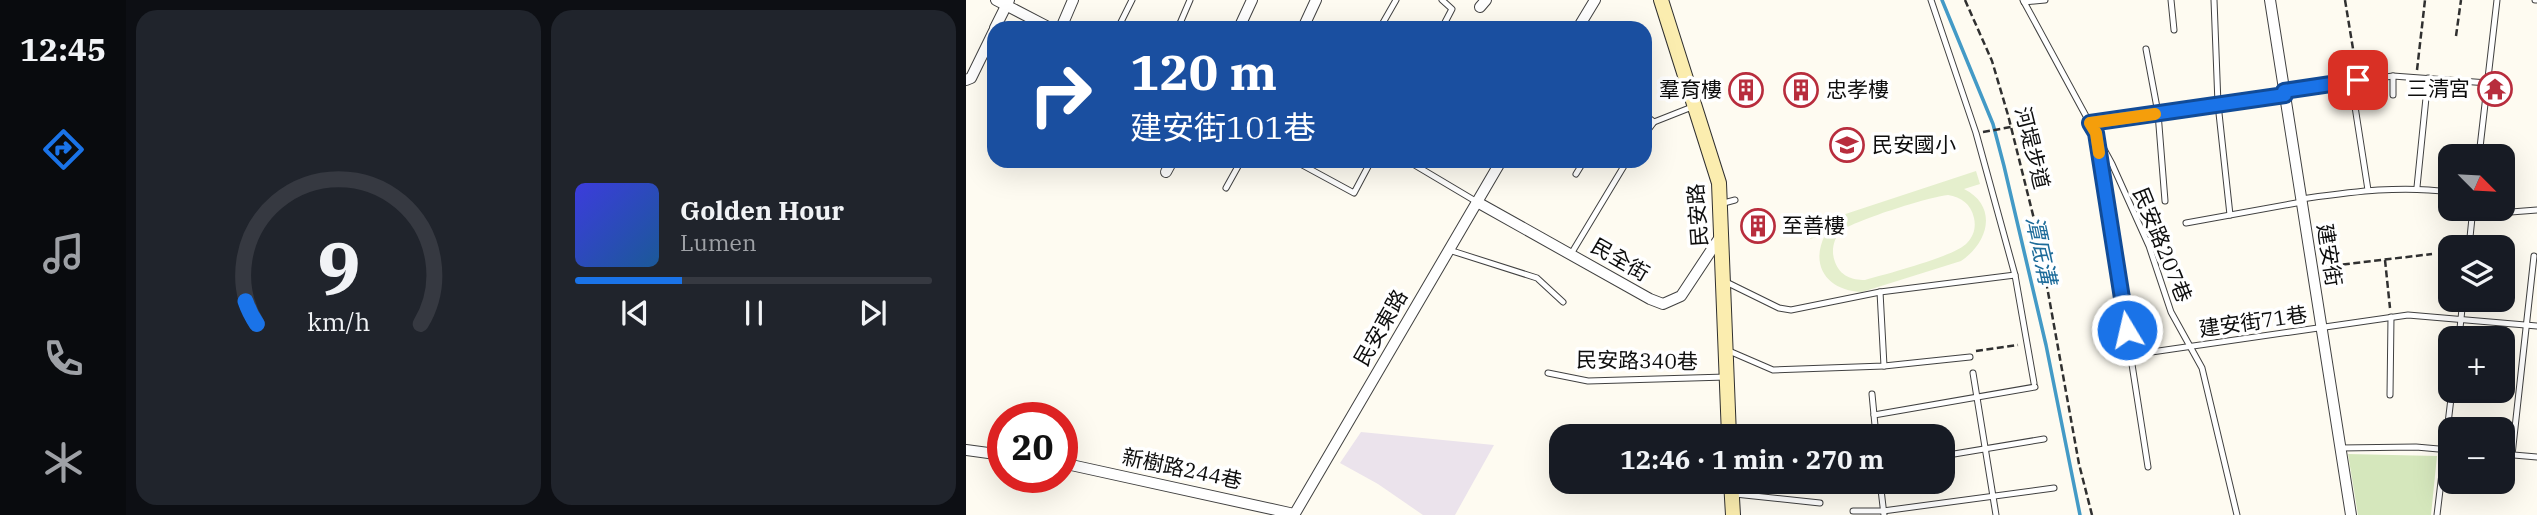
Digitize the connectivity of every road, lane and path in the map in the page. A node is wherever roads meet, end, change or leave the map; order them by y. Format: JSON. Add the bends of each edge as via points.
{"nodes":[{"id":1,"x":1073,"y":0,"type":"edge"},
{"id":2,"x":1132,"y":0,"type":"edge"},
{"id":3,"x":1190,"y":0,"type":"edge"},
{"id":4,"x":1252,"y":0,"type":"edge"},
{"id":5,"x":1316,"y":0,"type":"edge"},
{"id":6,"x":1396,"y":0,"type":"edge"},
{"id":7,"x":1442,"y":0,"type":"edge"},
{"id":8,"x":1595,"y":0,"type":"edge"},
{"id":9,"x":1661,"y":0,"type":"edge"},
{"id":10,"x":1931,"y":0,"type":"edge"},
{"id":11,"x":1965,"y":0,"type":"edge"},
{"id":12,"x":2045,"y":0,"type":"edge"},
{"id":13,"x":2171,"y":0,"type":"edge"},
{"id":14,"x":2214,"y":0,"type":"edge"},
{"id":15,"x":2270,"y":0,"type":"edge"},
{"id":16,"x":2345,"y":0,"type":"edge"},
{"id":17,"x":2425,"y":0,"type":"edge"},
{"id":18,"x":2461,"y":0,"type":"edge"},
{"id":19,"x":2497,"y":0,"type":"edge"},
{"id":20,"x":2023,"y":1,"type":"edge"},
{"id":21,"x":1004,"y":2,"type":"edge"},
{"id":22,"x":998,"y":21,"type":"edge"},
{"id":23,"x":1038,"y":21,"type":"edge"},
{"id":24,"x":1064,"y":21,"type":"edge"},
{"id":25,"x":1122,"y":21,"type":"edge"},
{"id":26,"x":1181,"y":21,"type":"edge"},
{"id":27,"x":1242,"y":21,"type":"edge"},
{"id":28,"x":1306,"y":21,"type":"edge"},
{"id":29,"x":1384,"y":21,"type":"edge"},
{"id":30,"x":1446,"y":21,"type":"edge"},
{"id":31,"x":1582,"y":21,"type":"edge"},
{"id":32,"x":2174,"y":30,"type":"dead end"},
{"id":33,"x":2456,"y":36,"type":"dead end"},
{"id":34,"x":987,"y":45,"type":"edge"},
{"id":35,"x":2146,"y":49,"type":"dead end"},
{"id":36,"x":2393,"y":76,"type":"junction"},
{"id":37,"x":2416,"y":77,"type":"junction"},
{"id":38,"x":2428,"y":78,"type":"junction"},
{"id":39,"x":966,"y":80,"type":"edge"},
{"id":40,"x":2354,"y":80,"type":"junction"},
{"id":41,"x":2488,"y":83,"type":"junction"},
{"id":42,"x":2285,"y":93,"type":"junction"},
{"id":43,"x":2393,"y":95,"type":"dead end"},
{"id":44,"x":2218,"y":104,"type":"junction"},
{"id":45,"x":1695,"y":106,"type":"junction"},
{"id":46,"x":2158,"y":113,"type":"junction"},
{"id":47,"x":1654,"y":121,"type":"joint"},
{"id":48,"x":2090,"y":123,"type":"junction"},
{"id":49,"x":1652,"y":124,"type":"edge"},
{"id":50,"x":2011,"y":127,"type":"junction"},
{"id":51,"x":1980,"y":132,"type":"dead end"},
{"id":52,"x":2096,"y":133,"type":"junction"},
{"id":53,"x":2480,"y":144,"type":"edge"},
{"id":54,"x":1168,"y":168,"type":"edge"},
{"id":55,"x":1237,"y":168,"type":"edge"},
{"id":56,"x":1310,"y":168,"type":"edge"},
{"id":57,"x":1367,"y":168,"type":"edge"},
{"id":58,"x":1420,"y":168,"type":"edge"},
{"id":59,"x":1497,"y":168,"type":"edge"},
{"id":60,"x":1580,"y":168,"type":"edge"},
{"id":61,"x":1623,"y":168,"type":"edge"},
{"id":62,"x":1166,"y":172,"type":"dead end"},
{"id":63,"x":1576,"y":174,"type":"dead end"},
{"id":64,"x":2417,"y":187,"type":"junction"},
{"id":65,"x":1226,"y":188,"type":"dead end"},
{"id":66,"x":2368,"y":190,"type":"junction"},
{"id":67,"x":2438,"y":190,"type":"edge"},
{"id":68,"x":1735,"y":200,"type":"dead end"},
{"id":69,"x":2301,"y":200,"type":"junction"},
{"id":70,"x":2165,"y":201,"type":"dead end"},
{"id":71,"x":1477,"y":202,"type":"junction"},
{"id":72,"x":1720,"y":204,"type":"junction"},
{"id":73,"x":2537,"y":210,"type":"edge"},
{"id":74,"x":2515,"y":211,"type":"edge"},
{"id":75,"x":2230,"y":215,"type":"junction"},
{"id":76,"x":2186,"y":223,"type":"dead end"},
{"id":77,"x":1722,"y":234,"type":"junction"},
{"id":78,"x":1448,"y":250,"type":"junction"},
{"id":79,"x":1571,"y":254,"type":"junction"},
{"id":80,"x":2432,"y":254,"type":"dead end"},
{"id":81,"x":2534,"y":256,"type":"dead end"},
{"id":82,"x":2385,"y":260,"type":"junction"},
{"id":83,"x":2312,"y":268,"type":"junction"},
{"id":84,"x":2015,"y":275,"type":"junction"},
{"id":85,"x":1721,"y":280,"type":"junction"},
{"id":86,"x":1880,"y":292,"type":"junction"},
{"id":87,"x":1563,"y":302,"type":"dead end"},
{"id":88,"x":2462,"y":312,"type":"edge"},
{"id":89,"x":2391,"y":317,"type":"junction"},
{"id":90,"x":2461,"y":320,"type":"junction"},
{"id":91,"x":2526,"y":325,"type":"junction"},
{"id":92,"x":2460,"y":326,"type":"edge"},
{"id":93,"x":2537,"y":326,"type":"edge"},
{"id":94,"x":2321,"y":328,"type":"junction"},
{"id":95,"x":2028,"y":344,"type":"junction"},
{"id":96,"x":2190,"y":348,"type":"junction"},
{"id":97,"x":1724,"y":349,"type":"junction"},
{"id":98,"x":2131,"y":355,"type":"junction"},
{"id":99,"x":1970,"y":357,"type":"joint"},
{"id":100,"x":1884,"y":366,"type":"junction"},
{"id":101,"x":1548,"y":373,"type":"dead end"},
{"id":102,"x":1973,"y":373,"type":"dead end"},
{"id":103,"x":1726,"y":377,"type":"junction"},
{"id":104,"x":1872,"y":394,"type":"dead end"},
{"id":105,"x":2390,"y":395,"type":"dead end"},
{"id":106,"x":1976,"y":397,"type":"junction"},
{"id":107,"x":1874,"y":415,"type":"junction"},
{"id":108,"x":1729,"y":424,"type":"edge"},
{"id":109,"x":1875,"y":424,"type":"edge"},
{"id":110,"x":2515,"y":427,"type":"edge"},
{"id":111,"x":2044,"y":439,"type":"dead end"},
{"id":112,"x":2340,"y":449,"type":"junction"},
{"id":113,"x":2438,"y":449,"type":"edge"},
{"id":114,"x":966,"y":450,"type":"edge"},
{"id":115,"x":1985,"y":450,"type":"junction"},
{"id":116,"x":987,"y":453,"type":"edge"},
{"id":117,"x":1955,"y":454,"type":"edge"},
{"id":118,"x":2515,"y":455,"type":"edge"},
{"id":119,"x":2537,"y":457,"type":"edge"},
{"id":120,"x":1078,"y":467,"type":"edge"},
{"id":121,"x":2148,"y":467,"type":"dead end"},
{"id":122,"x":2054,"y":488,"type":"dead end"},
{"id":123,"x":1732,"y":494,"type":"edge"},
{"id":124,"x":1768,"y":494,"type":"edge"},
{"id":125,"x":1881,"y":494,"type":"edge"},
{"id":126,"x":2441,"y":494,"type":"edge"},
{"id":127,"x":1993,"y":497,"type":"junction"},
{"id":128,"x":1821,"y":503,"type":"dead end"},
{"id":129,"x":1853,"y":511,"type":"dead end"},
{"id":130,"x":1883,"y":513,"type":"edge"},
{"id":131,"x":1296,"y":515,"type":"edge"},
{"id":132,"x":1733,"y":515,"type":"edge"},
{"id":133,"x":1996,"y":515,"type":"edge"},
{"id":134,"x":2092,"y":515,"type":"edge"},
{"id":135,"x":2237,"y":515,"type":"edge"},
{"id":136,"x":2351,"y":515,"type":"edge"},
{"id":137,"x":2437,"y":515,"type":"edge"}],
"edges":[{"from":1,"to":24,"type":"street"},
{"from":2,"to":25,"type":"lane"},
{"from":3,"to":26,"type":"lane"},
{"from":4,"to":27,"type":"street"},
{"from":5,"to":28,"type":"street"},
{"from":6,"to":29,"type":"lane"},
{"from":7,"to":30,"type":"lane","via":[[1452,9]]},
{"from":8,"to":31,"type":"street"},
{"from":9,"to":45,"type":"street","name":"民安路"},
{"from":10,"to":84,"type":"lane","via":[[1976,133]]},
{"from":11,"to":50,"type":"path","name":"河堤步道","via":[[1992,61]]},
{"from":12,"to":20,"type":"lane"},
{"from":13,"to":32,"type":"lane"},
{"from":14,"to":44,"type":"lane"},
{"from":15,"to":42,"type":"street","name":"建安街"},
{"from":16,"to":40,"type":"path"},
{"from":17,"to":37,"type":"path"},
{"from":18,"to":33,"type":"path"},
{"from":19,"to":41,"type":"lane"},
{"from":20,"to":48,"type":"lane","name":"民安路207巷"},
{"from":21,"to":22,"type":"street"},
{"from":21,"to":23,"type":"street"},
{"from":34,"to":39,"type":"street"},
{"from":35,"to":46,"type":"lane"},
{"from":36,"to":37,"type":"lane"},
{"from":36,"to":40,"type":"lane"},
{"from":36,"to":43,"type":"lane"},
{"from":37,"to":38,"type":"lane"},
{"from":38,"to":41,"type":"lane"},
{"from":38,"to":64,"type":"lane"},
{"from":40,"to":42,"type":"lane"},
{"from":40,"to":66,"type":"lane"},
{"from":41,"to":53,"type":"lane"},
{"from":42,"to":44,"type":"lane"},
{"from":42,"to":69,"type":"street","name":"建安街"},
{"from":44,"to":46,"type":"lane"},
{"from":44,"to":75,"type":"lane"},
{"from":45,"to":47,"type":"lane"},
{"from":45,"to":72,"type":"street","name":"民安路","via":[[1719,183]]},
{"from":46,"to":48,"type":"lane"},
{"from":46,"to":70,"type":"lane"},
{"from":47,"to":49,"type":"lane"},
{"from":48,"to":52,"type":"lane","name":"民安路207巷"},
{"from":50,"to":51,"type":"path"},
{"from":50,"to":134,"type":"path","name":"河堤步道","via":[[2037,231]]},
{"from":52,"to":96,"type":"lane","name":"民安路207巷"},
{"from":52,"to":98,"type":"lane"},
{"from":54,"to":62,"type":"street"},
{"from":55,"to":65,"type":"lane"},
{"from":56,"to":57,"type":"lane","via":[[1354,193]]},
{"from":58,"to":71,"type":"lane"},
{"from":59,"to":71,"type":"street","name":"民安東路"},
{"from":60,"to":63,"type":"lane"},
{"from":61,"to":79,"type":"lane"},
{"from":64,"to":66,"type":"lane"},
{"from":64,"to":67,"type":"lane"},
{"from":66,"to":69,"type":"lane"},
{"from":68,"to":72,"type":"lane"},
{"from":69,"to":75,"type":"lane"},
{"from":69,"to":83,"type":"street","name":"建安街"},
{"from":71,"to":78,"type":"street","name":"民安東路"},
{"from":71,"to":79,"type":"street","name":"民全街"},
{"from":72,"to":77,"type":"street","name":"民安路"},
{"from":73,"to":74,"type":"lane"},
{"from":75,"to":76,"type":"lane"},
{"from":77,"to":79,"type":"street","name":"民全街","via":[[1681,296],[1663,304]]},
{"from":77,"to":85,"type":"street","name":"民安路"},
{"from":78,"to":87,"type":"lane","via":[[1537,278]]},
{"from":78,"to":131,"type":"street","name":"民安東路"},
{"from":80,"to":82,"type":"path"},
{"from":81,"to":91,"type":"lane"},
{"from":82,"to":83,"type":"path"},
{"from":82,"to":89,"type":"path"},
{"from":83,"to":94,"type":"street","name":"建安街"},
{"from":84,"to":86,"type":"lane"},
{"from":84,"to":95,"type":"lane"},
{"from":85,"to":86,"type":"lane","via":[[1791,310]]},
{"from":85,"to":97,"type":"street","name":"民安路"},
{"from":86,"to":100,"type":"lane"},
{"from":88,"to":90,"type":"lane"},
{"from":89,"to":90,"type":"lane","name":"建安街71巷"},
{"from":89,"to":94,"type":"lane","name":"建安街71巷"},
{"from":89,"to":105,"type":"lane"},
{"from":90,"to":91,"type":"lane","name":"建安街71巷"},
{"from":90,"to":92,"type":"lane"},
{"from":91,"to":93,"type":"lane","name":"建安街71巷"},
{"from":91,"to":110,"type":"lane"},
{"from":94,"to":96,"type":"lane","name":"建安街71巷"},
{"from":94,"to":112,"type":"street","name":"建安街"},
{"from":95,"to":99,"type":"path","via":[[1971,352]]},
{"from":95,"to":106,"type":"lane","via":[[2035,385]]},
{"from":96,"to":98,"type":"lane","name":"建安街71巷"},
{"from":96,"to":135,"type":"lane","name":"民安路207巷","via":[[2202,368]]},
{"from":97,"to":100,"type":"lane","via":[[1773,370]]},
{"from":97,"to":103,"type":"street","name":"民安路"},
{"from":98,"to":121,"type":"lane"},
{"from":99,"to":100,"type":"lane"},
{"from":101,"to":103,"type":"lane","name":"民安路340巷","via":[[1588,381]]},
{"from":102,"to":106,"type":"lane"},
{"from":103,"to":108,"type":"street","name":"民安路"},
{"from":104,"to":107,"type":"lane"},
{"from":106,"to":107,"type":"lane"},
{"from":106,"to":115,"type":"lane"},
{"from":107,"to":109,"type":"lane"},
{"from":111,"to":115,"type":"lane"},
{"from":112,"to":113,"type":"lane"},
{"from":112,"to":136,"type":"street","name":"建安街"},
{"from":114,"to":116,"type":"street"},
{"from":115,"to":117,"type":"lane"},
{"from":115,"to":127,"type":"lane"},
{"from":118,"to":119,"type":"lane"},
{"from":120,"to":131,"type":"street","name":"新樹路244巷"},
{"from":122,"to":127,"type":"lane"},
{"from":123,"to":132,"type":"street"},
{"from":124,"to":128,"type":"lane"},
{"from":125,"to":130,"type":"lane"},
{"from":126,"to":137,"type":"lane"},
{"from":127,"to":130,"type":"lane"},
{"from":127,"to":133,"type":"lane"},
{"from":129,"to":130,"type":"lane"}]}
